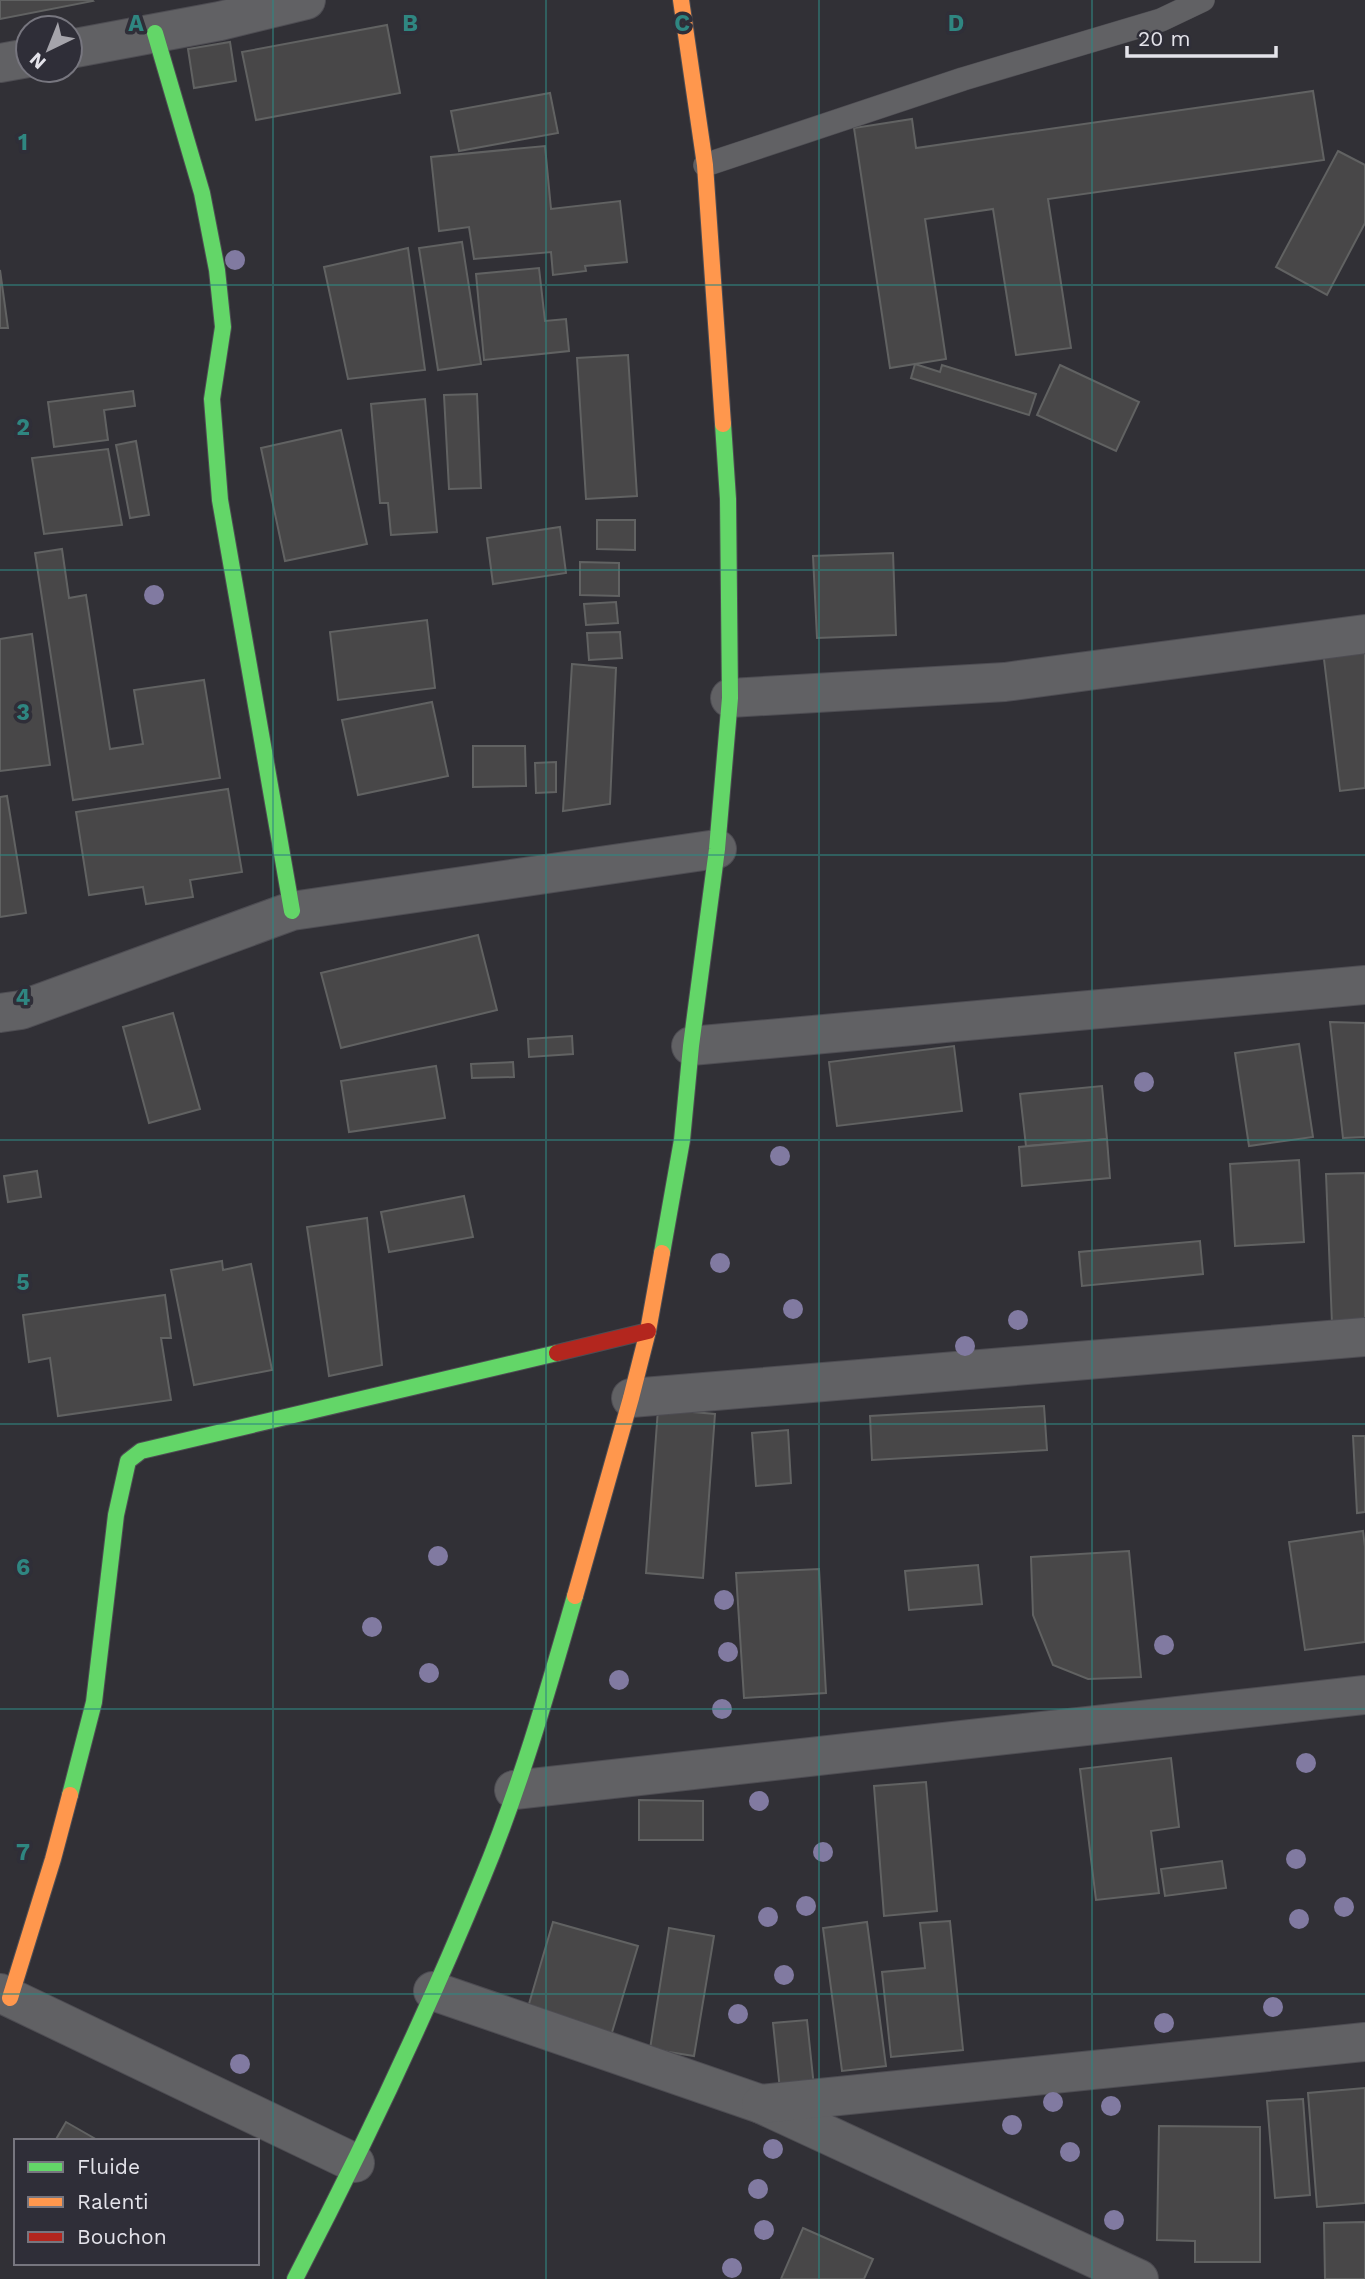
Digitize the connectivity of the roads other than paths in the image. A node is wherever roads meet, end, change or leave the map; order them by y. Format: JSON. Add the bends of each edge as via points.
{"nodes":[{"id":1,"x":306,"y":0,"type":"edge"},
{"id":2,"x":681,"y":0,"type":"edge"},
{"id":3,"x":1203,"y":0,"type":"edge"},
{"id":4,"x":218,"y":10,"type":"edge"},
{"id":5,"x":155,"y":33,"type":"junction"},
{"id":6,"x":84,"y":47,"type":"edge"},
{"id":7,"x":705,"y":165,"type":"junction"},
{"id":8,"x":1365,"y":634,"type":"edge"},
{"id":9,"x":730,"y":698,"type":"junction"},
{"id":10,"x":717,"y":849,"type":"junction"},
{"id":11,"x":292,"y":911,"type":"junction"},
{"id":12,"x":1365,"y":985,"type":"edge"},
{"id":13,"x":0,"y":1013,"type":"edge"},
{"id":14,"x":691,"y":1046,"type":"junction"},
{"id":15,"x":648,"y":1331,"type":"junction"},
{"id":16,"x":1365,"y":1336,"type":"edge"},
{"id":17,"x":631,"y":1398,"type":"junction"},
{"id":18,"x":1365,"y":1695,"type":"edge"},
{"id":19,"x":514,"y":1790,"type":"junction"},
{"id":20,"x":433,"y":1991,"type":"junction"},
{"id":21,"x":5,"y":1996,"type":"edge"},
{"id":22,"x":1365,"y":2042,"type":"edge"},
{"id":23,"x":761,"y":2104,"type":"junction"},
{"id":24,"x":355,"y":2163,"type":"junction"},
{"id":25,"x":295,"y":2279,"type":"edge"},
{"id":26,"x":1139,"y":2279,"type":"edge"}],
"edges":[{"from":1,"to":4,"type":"street"},
{"from":2,"to":7,"type":"main road"},
{"from":3,"to":7,"type":"lane","via":[[1161,20],[963,79]]},
{"from":4,"to":5,"type":"street"},
{"from":5,"to":6,"type":"street"},
{"from":5,"to":11,"type":"main road","via":[[202,193],[217,270],[223,327],[212,399],[219,500]]},
{"from":7,"to":9,"type":"main road","via":[[728,499]]},
{"from":8,"to":9,"type":"street","via":[[1005,682]]},
{"from":9,"to":10,"type":"main road"},
{"from":10,"to":11,"type":"street"},
{"from":10,"to":14,"type":"main road"},
{"from":11,"to":13,"type":"street","via":[[21,1010]]},
{"from":12,"to":14,"type":"street"},
{"from":14,"to":15,"type":"main road","via":[[682,1140]]},
{"from":15,"to":17,"type":"main road"},
{"from":15,"to":21,"type":"main road","via":[[141,1451],[128,1461],[116,1515],[94,1702],[53,1859]]},
{"from":16,"to":17,"type":"street"},
{"from":17,"to":19,"type":"main road"},
{"from":18,"to":19,"type":"street"},
{"from":19,"to":20,"type":"main road","via":[[483,1877]]},
{"from":20,"to":23,"type":"street"},
{"from":20,"to":24,"type":"main road"},
{"from":21,"to":24,"type":"street"},
{"from":22,"to":23,"type":"street"},
{"from":23,"to":26,"type":"street"},
{"from":24,"to":25,"type":"main road"}]}
